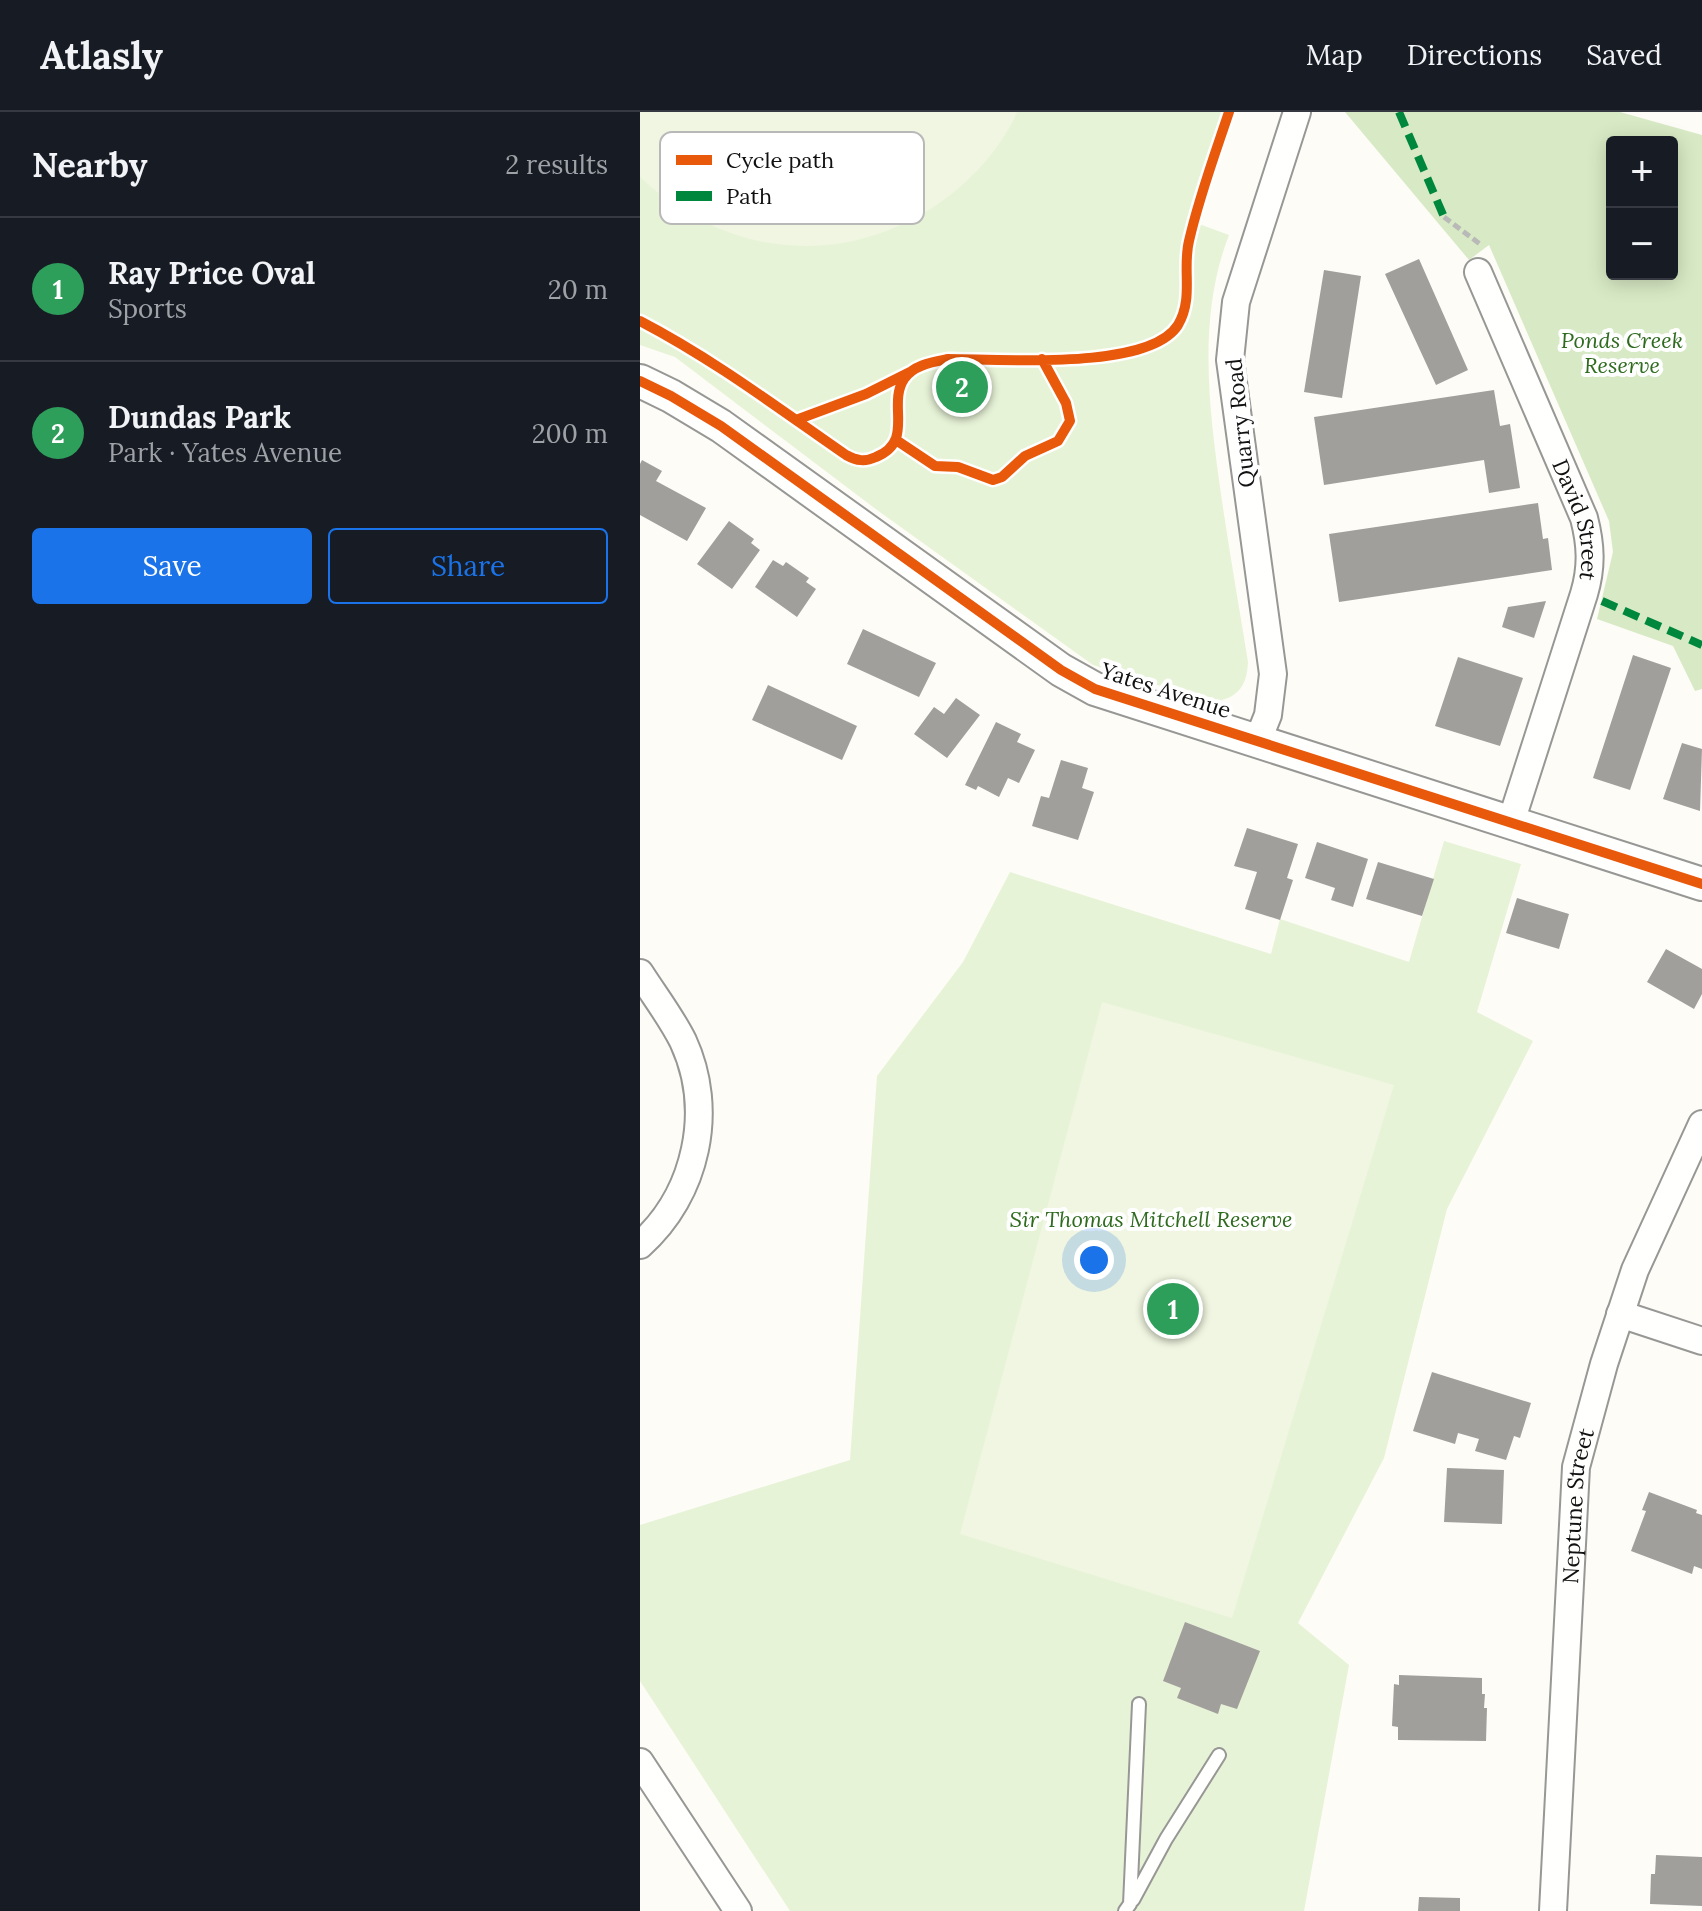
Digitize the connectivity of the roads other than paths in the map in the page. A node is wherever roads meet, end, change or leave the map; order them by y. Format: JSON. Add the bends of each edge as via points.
{"nodes":[{"id":1,"x":1297,"y":112,"type":"edge"},
{"id":2,"x":1478,"y":272,"type":"dead end"},
{"id":3,"x":640,"y":381,"type":"edge"},
{"id":4,"x":1258,"y":740,"type":"junction"},
{"id":5,"x":1511,"y":822,"type":"junction"},
{"id":6,"x":1702,"y":884,"type":"edge"},
{"id":7,"x":640,"y":973,"type":"edge"},
{"id":8,"x":1702,"y":1124,"type":"edge"},
{"id":9,"x":640,"y":1245,"type":"edge"},
{"id":10,"x":1620,"y":1314,"type":"junction"},
{"id":11,"x":1702,"y":1341,"type":"edge"},
{"id":12,"x":1139,"y":1704,"type":"dead end"},
{"id":13,"x":1219,"y":1755,"type":"dead end"},
{"id":14,"x":640,"y":1762,"type":"edge"},
{"id":15,"x":1128,"y":1907,"type":"edge"},
{"id":16,"x":738,"y":1911,"type":"edge"},
{"id":17,"x":1553,"y":1911,"type":"edge"}],
"edges":[{"from":1,"to":4,"type":"street","name":"Quarry Road","via":[[1236,302],[1230,360],[1273,674],[1268,715]]},
{"from":2,"to":5,"type":"street","name":"David Street","via":[[1589,540],[1584,594]]},
{"from":3,"to":4,"type":"street","name":"Yates Avenue","via":[[721,426],[1061,670],[1095,689]]},
{"from":4,"to":5,"type":"street","name":"Yates Avenue"},
{"from":5,"to":6,"type":"street","name":"Yates Avenue"},
{"from":7,"to":9,"type":"street","via":[[688,1054],[699,1125],[683,1186],[668,1215]]},
{"from":8,"to":10,"type":"street","name":"Neptune Street"},
{"from":10,"to":11,"type":"street"},
{"from":10,"to":17,"type":"street","name":"Neptune Street","via":[[1576,1467]]},
{"from":12,"to":15,"type":"lane"},
{"from":13,"to":15,"type":"lane"},
{"from":14,"to":16,"type":"street"}]}
